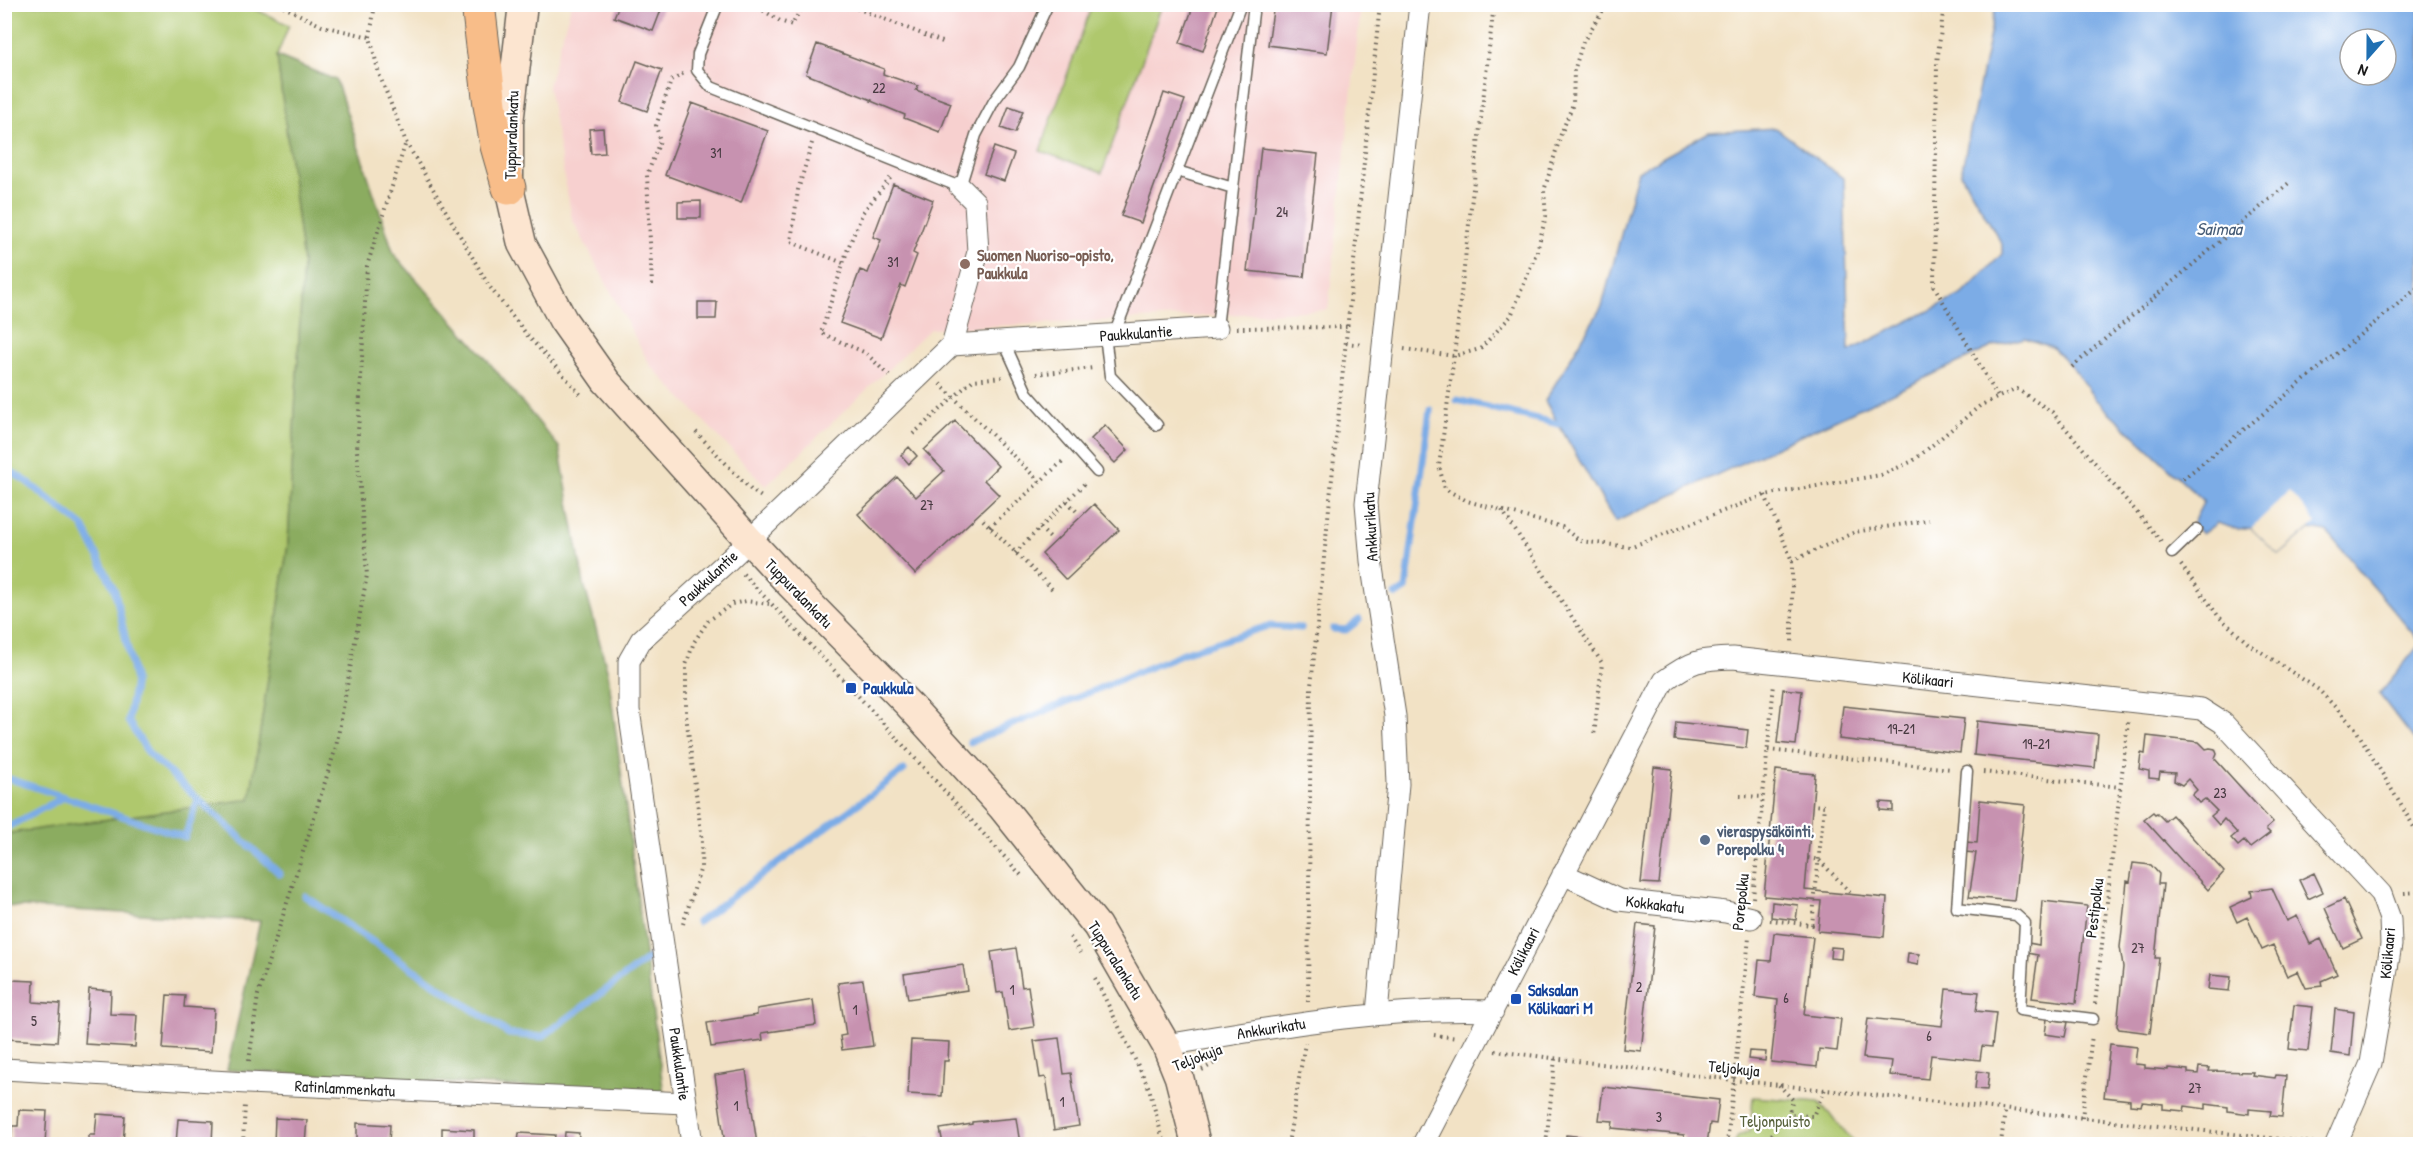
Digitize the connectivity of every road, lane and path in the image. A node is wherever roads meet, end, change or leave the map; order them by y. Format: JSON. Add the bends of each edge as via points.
{"nodes":[{"id":1,"x":278,"y":4,"type":"edge"},
{"id":2,"x":375,"y":4,"type":"edge"},
{"id":3,"x":478,"y":4,"type":"edge"},
{"id":4,"x":523,"y":4,"type":"edge"},
{"id":5,"x":718,"y":4,"type":"edge"},
{"id":6,"x":753,"y":4,"type":"edge"},
{"id":7,"x":804,"y":4,"type":"edge"},
{"id":8,"x":846,"y":4,"type":"edge"},
{"id":9,"x":1048,"y":4,"type":"edge"},
{"id":10,"x":1241,"y":4,"type":"edge"},
{"id":11,"x":1254,"y":4,"type":"edge"},
{"id":12,"x":1380,"y":4,"type":"edge"},
{"id":13,"x":1420,"y":4,"type":"edge"},
{"id":14,"x":1494,"y":4,"type":"edge"},
{"id":15,"x":1606,"y":4,"type":"edge"},
{"id":16,"x":1944,"y":4,"type":"edge"},
{"id":17,"x":370,"y":37,"type":"junction"},
{"id":18,"x":945,"y":43,"type":"dead end"},
{"id":19,"x":697,"y":66,"type":"junction"},
{"id":20,"x":815,"y":129,"type":"junction"},
{"id":21,"x":406,"y":142,"type":"junction"},
{"id":22,"x":908,"y":166,"type":"junction"},
{"id":23,"x":1177,"y":171,"type":"junction"},
{"id":24,"x":2290,"y":182,"type":"dead end"},
{"id":25,"x":960,"y":187,"type":"junction"},
{"id":26,"x":509,"y":188,"type":"junction"},
{"id":27,"x":1233,"y":188,"type":"junction"},
{"id":28,"x":843,"y":263,"type":"junction"},
{"id":29,"x":652,"y":285,"type":"dead end"},
{"id":30,"x":2421,"y":286,"type":"edge"},
{"id":31,"x":1348,"y":327,"type":"junction"},
{"id":32,"x":1217,"y":328,"type":"junction"},
{"id":33,"x":1110,"y":335,"type":"junction"},
{"id":34,"x":1004,"y":342,"type":"junction"},
{"id":35,"x":952,"y":345,"type":"junction"},
{"id":36,"x":1454,"y":356,"type":"junction"},
{"id":37,"x":2072,"y":367,"type":"dead end"},
{"id":38,"x":937,"y":382,"type":"dead end"},
{"id":39,"x":900,"y":395,"type":"junction"},
{"id":40,"x":1998,"y":397,"type":"junction"},
{"id":41,"x":590,"y":405,"type":"dead end"},
{"id":42,"x":1157,"y":425,"type":"dead end"},
{"id":43,"x":696,"y":432,"type":"dead end"},
{"id":44,"x":1078,"y":448,"type":"junction"},
{"id":45,"x":1096,"y":472,"type":"joint"},
{"id":46,"x":2183,"y":479,"type":"dead end"},
{"id":47,"x":1040,"y":482,"type":"junction"},
{"id":48,"x":1765,"y":495,"type":"junction"},
{"id":49,"x":1067,"y":501,"type":"junction"},
{"id":50,"x":1502,"y":510,"type":"junction"},
{"id":51,"x":777,"y":513,"type":"junction"},
{"id":52,"x":1078,"y":513,"type":"dead end"},
{"id":53,"x":983,"y":520,"type":"dead end"},
{"id":54,"x":1929,"y":520,"type":"dead end"},
{"id":55,"x":990,"y":527,"type":"junction"},
{"id":56,"x":1040,"y":528,"type":"junction"},
{"id":57,"x":2197,"y":529,"type":"dead end"},
{"id":58,"x":1051,"y":539,"type":"dead end"},
{"id":59,"x":749,"y":540,"type":"junction"},
{"id":60,"x":1015,"y":553,"type":"junction"},
{"id":61,"x":2172,"y":554,"type":"junction"},
{"id":62,"x":729,"y":560,"type":"junction"},
{"id":63,"x":1792,"y":561,"type":"junction"},
{"id":64,"x":1052,"y":590,"type":"dead end"},
{"id":65,"x":770,"y":604,"type":"junction"},
{"id":66,"x":2421,"y":632,"type":"edge"},
{"id":67,"x":2415,"y":636,"type":"dead end"},
{"id":68,"x":1776,"y":662,"type":"junction"},
{"id":69,"x":2130,"y":701,"type":"junction"},
{"id":70,"x":1594,"y":736,"type":"dead end"},
{"id":71,"x":1768,"y":750,"type":"junction"},
{"id":72,"x":1967,"y":771,"type":"junction"},
{"id":73,"x":2120,"y":787,"type":"junction"},
{"id":74,"x":1740,"y":796,"type":"dead end"},
{"id":75,"x":1763,"y":797,"type":"junction"},
{"id":76,"x":1812,"y":805,"type":"dead end"},
{"id":77,"x":2421,"y":837,"type":"edge"},
{"id":78,"x":1734,"y":851,"type":"dead end"},
{"id":79,"x":1757,"y":854,"type":"junction"},
{"id":80,"x":1808,"y":858,"type":"dead end"},
{"id":81,"x":1818,"y":860,"type":"junction"},
{"id":82,"x":1563,"y":874,"type":"junction"},
{"id":83,"x":1024,"y":879,"type":"dead end"},
{"id":84,"x":1853,"y":895,"type":"dead end"},
{"id":85,"x":1751,"y":918,"type":"junction"},
{"id":86,"x":1812,"y":925,"type":"junction"},
{"id":87,"x":1819,"y":925,"type":"dead end"},
{"id":88,"x":1068,"y":933,"type":"dead end"},
{"id":89,"x":665,"y":958,"type":"junction"},
{"id":90,"x":1086,"y":962,"type":"dead end"},
{"id":91,"x":1092,"y":972,"type":"dead end"},
{"id":92,"x":1493,"y":1011,"type":"junction"},
{"id":93,"x":1377,"y":1013,"type":"junction"},
{"id":94,"x":2093,"y":1019,"type":"junction"},
{"id":95,"x":1308,"y":1022,"type":"junction"},
{"id":96,"x":1429,"y":1035,"type":"dead end"},
{"id":97,"x":1166,"y":1045,"type":"junction"},
{"id":98,"x":1316,"y":1045,"type":"dead end"},
{"id":99,"x":1475,"y":1045,"type":"junction"},
{"id":100,"x":1305,"y":1046,"type":"junction"},
{"id":101,"x":1293,"y":1048,"type":"dead end"},
{"id":102,"x":1226,"y":1057,"type":"dead end"},
{"id":103,"x":1555,"y":1059,"type":"junction"},
{"id":104,"x":4,"y":1069,"type":"edge"},
{"id":105,"x":1179,"y":1077,"type":"junction"},
{"id":106,"x":1734,"y":1080,"type":"junction"},
{"id":107,"x":247,"y":1083,"type":"junction"},
{"id":108,"x":1779,"y":1085,"type":"junction"},
{"id":109,"x":1149,"y":1088,"type":"junction"},
{"id":110,"x":1825,"y":1089,"type":"junction"},
{"id":111,"x":685,"y":1103,"type":"junction"},
{"id":112,"x":2005,"y":1109,"type":"junction"},
{"id":113,"x":1788,"y":1115,"type":"junction"},
{"id":114,"x":2082,"y":1118,"type":"junction"},
{"id":115,"x":243,"y":1144,"type":"edge"},
{"id":116,"x":692,"y":1144,"type":"edge"},
{"id":117,"x":1164,"y":1144,"type":"edge"},
{"id":118,"x":1196,"y":1144,"type":"edge"},
{"id":119,"x":1288,"y":1144,"type":"edge"},
{"id":120,"x":1423,"y":1144,"type":"edge"},
{"id":121,"x":1546,"y":1144,"type":"edge"},
{"id":122,"x":1727,"y":1144,"type":"edge"},
{"id":123,"x":1764,"y":1144,"type":"edge"},
{"id":124,"x":2001,"y":1144,"type":"edge"},
{"id":125,"x":2324,"y":1144,"type":"edge"},
{"id":126,"x":2336,"y":1144,"type":"edge"}],
"edges":[{"from":1,"to":17,"type":"path","via":[[322,26]]},
{"from":2,"to":17,"type":"path"},
{"from":3,"to":26,"type":"highway","via":[[494,126]]},
{"from":4,"to":26,"type":"street","name":"Tuppuralankatu","via":[[509,123]]},
{"from":5,"to":19,"type":"lane"},
{"from":6,"to":7,"type":"path","via":[[792,25]]},
{"from":8,"to":18,"type":"path"},
{"from":9,"to":25,"type":"lane","via":[[1019,67],[976,135]]},
{"from":10,"to":23,"type":"lane"},
{"from":11,"to":27,"type":"lane"},
{"from":12,"to":31,"type":"path"},
{"from":13,"to":93,"type":"street","name":"Ankkurikatu","via":[[1366,503],[1395,716],[1398,784]]},
{"from":14,"to":36,"type":"path"},
{"from":15,"to":36,"type":"path","via":[[1583,42],[1574,71],[1573,104],[1544,190],[1546,216],[1537,251],[1511,316],[1480,349]]},
{"from":16,"to":40,"type":"path","via":[[1937,63],[1934,286]]},
{"from":17,"to":21,"type":"path","via":[[379,74]]},
{"from":19,"to":20,"type":"lane","via":[[711,87]]},
{"from":19,"to":29,"type":"path","via":[[671,81],[656,126],[660,141],[647,175]]},
{"from":20,"to":22,"type":"lane"},
{"from":20,"to":28,"type":"path","via":[[798,190],[790,242]]},
{"from":21,"to":41,"type":"path","via":[[489,286]]},
{"from":21,"to":107,"type":"path","via":[[367,266],[357,452],[367,576],[336,747],[258,995]]},
{"from":22,"to":25,"type":"lane"},
{"from":22,"to":28,"type":"path","via":[[894,173],[863,212]]},
{"from":23,"to":27,"type":"lane"},
{"from":23,"to":33,"type":"lane"},
{"from":24,"to":37,"type":"path"},
{"from":25,"to":35,"type":"street","via":[[975,202],[978,252]]},
{"from":26,"to":59,"type":"street","name":"Tuppuralankatu","via":[[522,244],[563,320],[606,381]]},
{"from":27,"to":32,"type":"lane"},
{"from":28,"to":39,"type":"path","via":[[821,333],[866,353],[892,379]]},
{"from":30,"to":46,"type":"path"},
{"from":31,"to":32,"type":"path"},
{"from":31,"to":95,"type":"path","via":[[1311,686]]},
{"from":32,"to":33,"type":"street","name":"Paukkulantie"},
{"from":33,"to":34,"type":"street","name":"Paukkulantie"},
{"from":33,"to":42,"type":"lane","via":[[1110,376]]},
{"from":34,"to":35,"type":"street","name":"Paukkulantie"},
{"from":34,"to":44,"type":"lane","via":[[1027,393]]},
{"from":35,"to":39,"type":"street","name":"Paukkulantie"},
{"from":36,"to":50,"type":"path","via":[[1439,466],[1445,489],[1467,501]]},
{"from":38,"to":47,"type":"path"},
{"from":39,"to":51,"type":"street","name":"Paukkulantie"},
{"from":40,"to":48,"type":"path","via":[[1981,405],[1913,461],[1881,475]]},
{"from":40,"to":61,"type":"path","via":[[2017,389],[2052,412]]},
{"from":43,"to":51,"type":"path"},
{"from":44,"to":45,"type":"lane"},
{"from":44,"to":47,"type":"path"},
{"from":45,"to":49,"type":"path"},
{"from":47,"to":55,"type":"path"},
{"from":48,"to":50,"type":"path","via":[[1630,547],[1580,541],[1562,527]]},
{"from":48,"to":63,"type":"path"},
{"from":49,"to":52,"type":"path"},
{"from":49,"to":56,"type":"path"},
{"from":50,"to":70,"type":"path","via":[[1602,663]]},
{"from":51,"to":59,"type":"street","name":"Paukkulantie"},
{"from":53,"to":55,"type":"path"},
{"from":54,"to":63,"type":"path","via":[[1855,532]]},
{"from":55,"to":60,"type":"path"},
{"from":56,"to":58,"type":"path"},
{"from":56,"to":60,"type":"path"},
{"from":57,"to":61,"type":"lane"},
{"from":59,"to":62,"type":"street","name":"Paukkulantie"},
{"from":59,"to":97,"type":"street","name":"Tuppuralankatu","via":[[1002,807],[1097,926]]},
{"from":60,"to":64,"type":"path"},
{"from":61,"to":77,"type":"path","via":[[2219,617],[2250,644],[2319,690],[2355,728]]},
{"from":62,"to":65,"type":"path"},
{"from":62,"to":89,"type":"street","name":"Paukkulantie","via":[[641,640],[629,661],[629,710]]},
{"from":63,"to":68,"type":"path","via":[[1792,646]]},
{"from":65,"to":83,"type":"path"},
{"from":65,"to":89,"type":"path","via":[[732,604],[708,621],[694,642],[686,665],[686,715],[702,840],[701,867],[684,921]]},
{"from":66,"to":67,"type":"path"},
{"from":68,"to":69,"type":"street","name":"Kölikaari"},
{"from":68,"to":71,"type":"path","name":"Porepolku"},
{"from":68,"to":82,"type":"street","name":"Kölikaari","via":[[1704,658],[1664,681]]},
{"from":69,"to":73,"type":"path","name":"Pestipolku"},
{"from":69,"to":126,"type":"street","name":"Kölikaari","via":[[2201,709],[2223,723],[2381,894],[2390,920],[2391,945],[2371,1063]]},
{"from":71,"to":72,"type":"path"},
{"from":71,"to":75,"type":"path","name":"Porepolku"},
{"from":72,"to":73,"type":"path"},
{"from":72,"to":94,"type":"lane","via":[[1957,908],[2016,915],[2025,923],[2020,1010]]},
{"from":73,"to":94,"type":"path","name":"Pestipolku"},
{"from":74,"to":75,"type":"path"},
{"from":75,"to":79,"type":"path","name":"Porepolku"},
{"from":76,"to":81,"type":"path","via":[[1824,806]]},
{"from":78,"to":79,"type":"path"},
{"from":79,"to":85,"type":"path","name":"Porepolku"},
{"from":80,"to":81,"type":"path"},
{"from":81,"to":84,"type":"path"},
{"from":81,"to":86,"type":"path"},
{"from":82,"to":85,"type":"street","name":"Kokkakatu","via":[[1620,900]]},
{"from":82,"to":92,"type":"street","name":"Kölikaari"},
{"from":85,"to":86,"type":"path"},
{"from":85,"to":106,"type":"path","name":"Porepolku"},
{"from":86,"to":87,"type":"path"},
{"from":88,"to":90,"type":"path"},
{"from":89,"to":111,"type":"street","name":"Paukkulantie"},
{"from":91,"to":109,"type":"path"},
{"from":92,"to":93,"type":"street","name":"Ankkurikatu"},
{"from":92,"to":99,"type":"street","name":"Kölikaari"},
{"from":93,"to":95,"type":"street","name":"Ankkurikatu"},
{"from":94,"to":114,"type":"path","name":"Pestipolku"},
{"from":95,"to":97,"type":"street","name":"Ankkurikatu"},
{"from":95,"to":100,"type":"path"},
{"from":96,"to":99,"type":"path","name":"Teljokuja","via":[[1451,1036]]},
{"from":97,"to":105,"type":"street","name":"Tuppuralankatu"},
{"from":98,"to":100,"type":"path"},
{"from":99,"to":103,"type":"path","name":"Teljokuja"},
{"from":99,"to":120,"type":"street","name":"Kölikaari"},
{"from":100,"to":101,"type":"path"},
{"from":100,"to":119,"type":"path"},
{"from":102,"to":105,"type":"path","name":"Teljokuja"},
{"from":103,"to":106,"type":"path","name":"Teljokuja"},
{"from":103,"to":121,"type":"path"},
{"from":104,"to":107,"type":"street","name":"Ratinlammenkatu"},
{"from":105,"to":109,"type":"path","name":"Teljokuja"},
{"from":105,"to":118,"type":"street","name":"Tuppuralankatu"},
{"from":106,"to":108,"type":"path","name":"Teljokuja"},
{"from":106,"to":122,"type":"path","name":"Porepolku"},
{"from":107,"to":111,"type":"street","name":"Ratinlammenkatu"},
{"from":107,"to":115,"type":"path"},
{"from":108,"to":110,"type":"path","name":"Teljokuja"},
{"from":108,"to":113,"type":"path","via":[[1792,1100]]},
{"from":109,"to":117,"type":"path"},
{"from":110,"to":112,"type":"path","name":"Teljokuja"},
{"from":110,"to":113,"type":"path","via":[[1814,1116]]},
{"from":111,"to":116,"type":"street","name":"Paukkulantie"},
{"from":112,"to":114,"type":"path","name":"Teljokuja"},
{"from":112,"to":124,"type":"path"},
{"from":113,"to":123,"type":"path"},
{"from":114,"to":125,"type":"path","name":"Teljokuja"}]}
